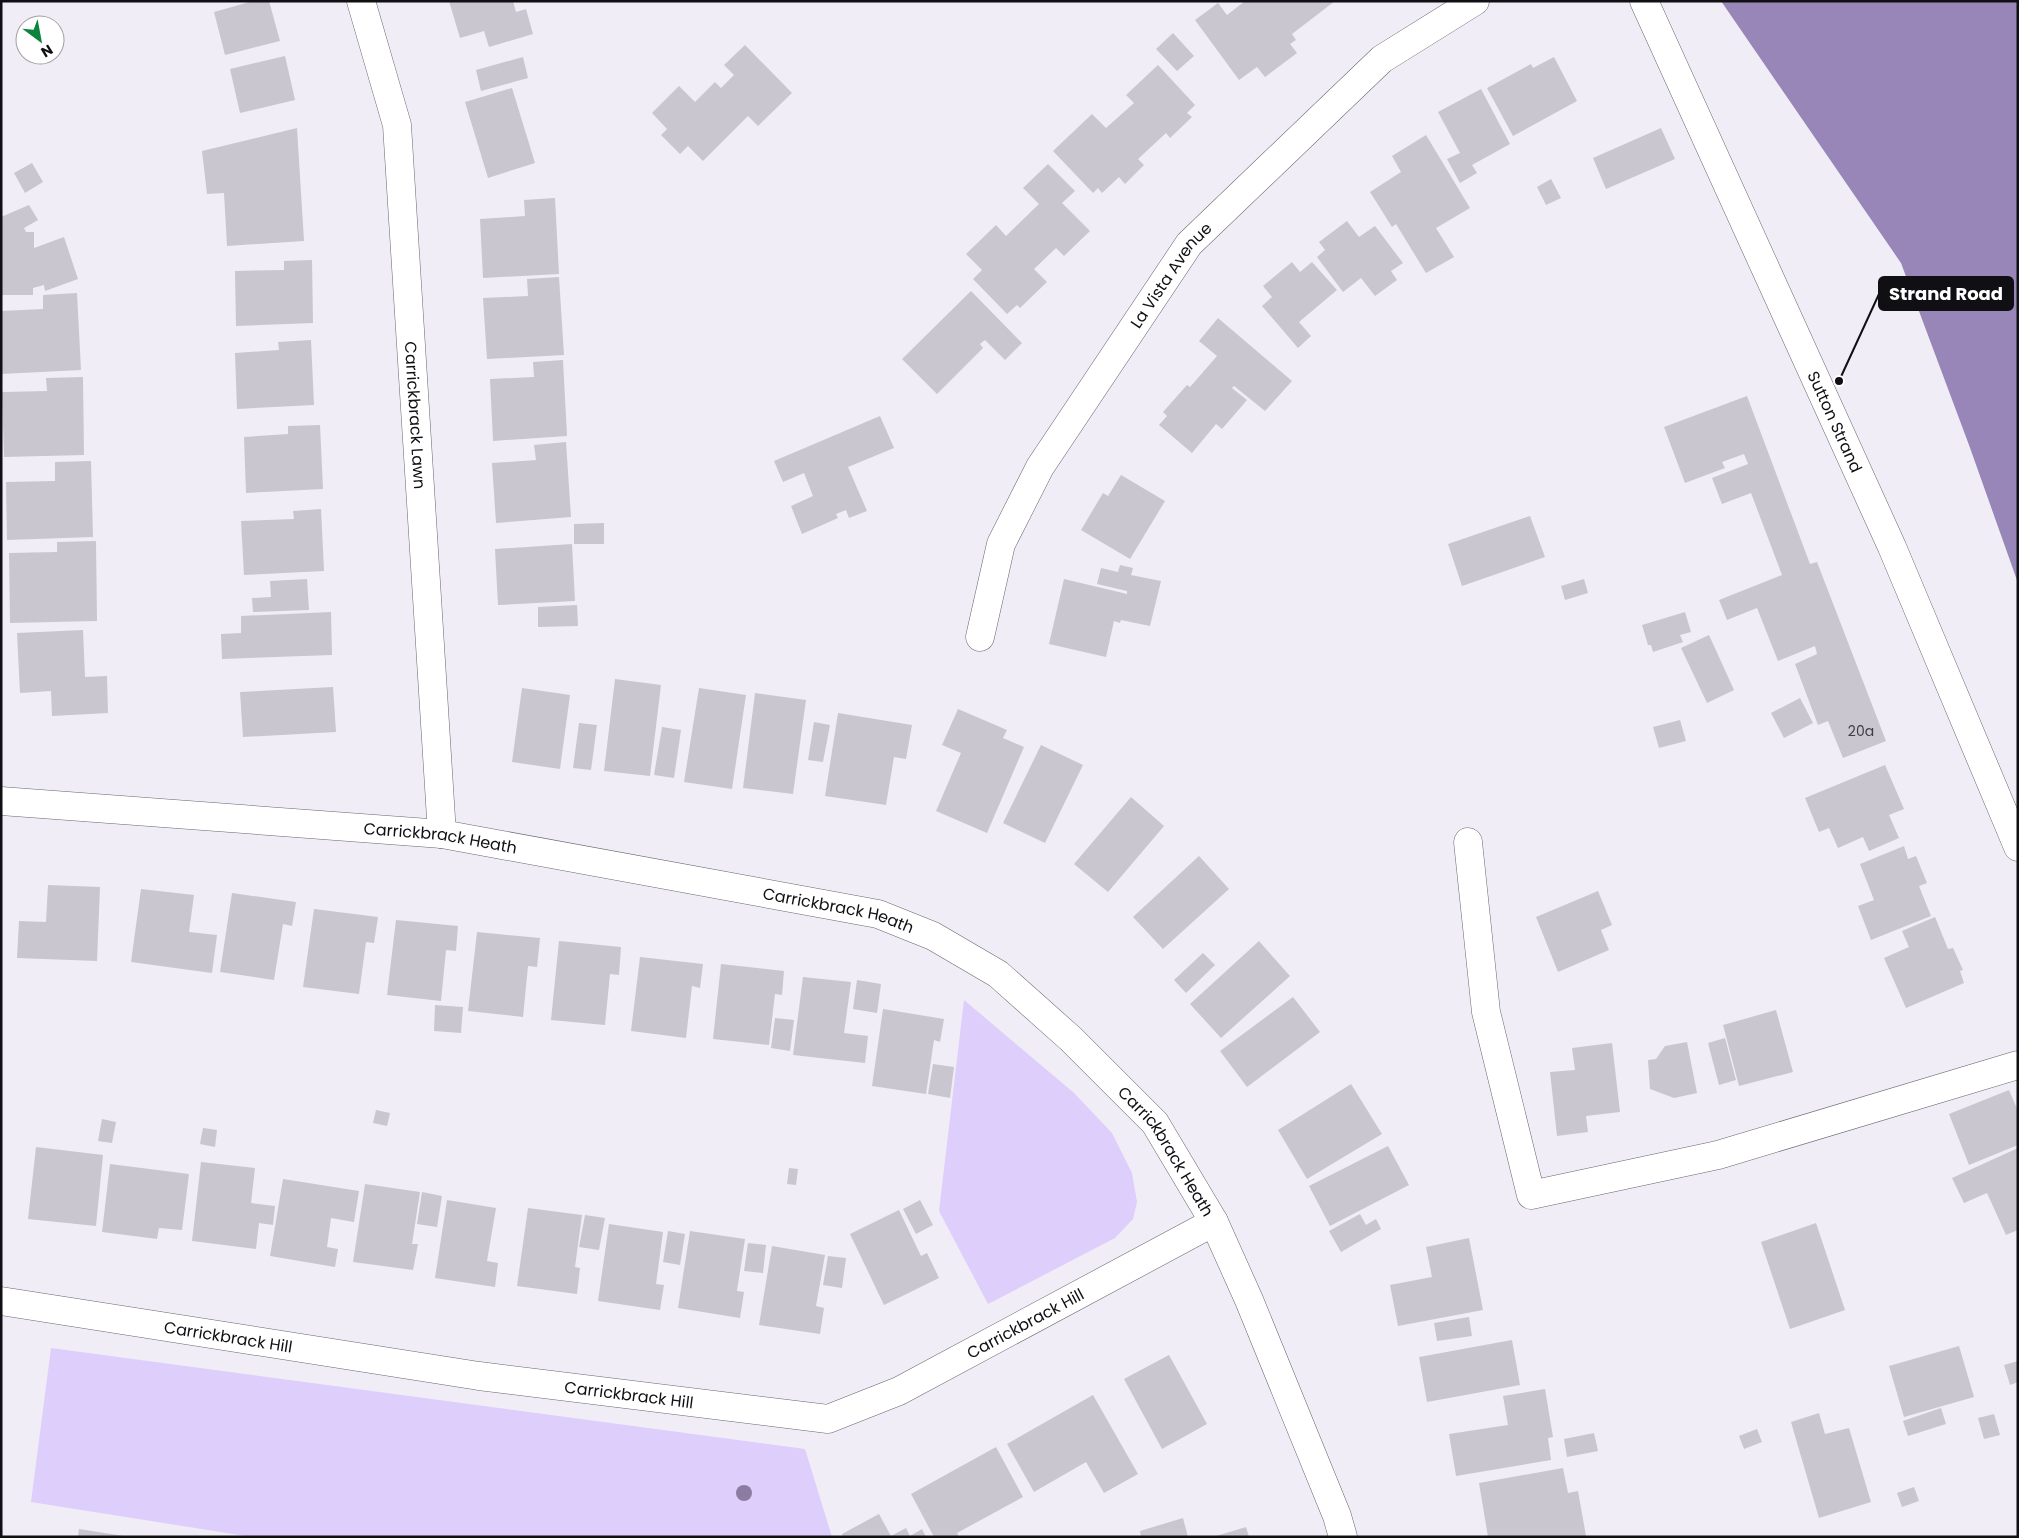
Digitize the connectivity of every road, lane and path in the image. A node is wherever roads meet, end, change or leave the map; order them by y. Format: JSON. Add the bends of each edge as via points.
{"nodes":[{"id":1,"x":361,"y":1,"type":"edge"},
{"id":2,"x":1475,"y":1,"type":"edge"},
{"id":3,"x":1644,"y":1,"type":"edge"},
{"id":4,"x":980,"y":637,"type":"dead end"},
{"id":5,"x":1,"y":802,"type":"edge"},
{"id":6,"x":442,"y":834,"type":"junction"},
{"id":7,"x":1468,"y":842,"type":"dead end"},
{"id":8,"x":2018,"y":847,"type":"edge"},
{"id":9,"x":2018,"y":1065,"type":"edge"},
{"id":10,"x":1214,"y":1222,"type":"junction"},
{"id":11,"x":1,"y":1301,"type":"edge"},
{"id":12,"x":1343,"y":1537,"type":"edge"}],
"edges":[{"from":1,"to":6,"type":"street","name":"Carrickbrack Lawn","via":[[397,125]]},
{"from":2,"to":4,"type":"street","name":"La Vista Avenue","via":[[1382,58],[1189,244],[1040,467],[1001,544]]},
{"from":3,"to":8,"type":"street","name":"Sutton Strand","via":[[1892,547]]},
{"from":5,"to":6,"type":"street","name":"Carrickbrack Heath"},
{"from":6,"to":10,"type":"street","name":"Carrickbrack Heath","via":[[878,914],[933,936],[998,974],[1071,1039],[1155,1123]]},
{"from":7,"to":9,"type":"street","via":[[1486,1012],[1531,1196],[1718,1155]]},
{"from":10,"to":11,"type":"street","name":"Carrickbrack Hill","via":[[899,1391],[828,1419],[479,1376]]},
{"from":10,"to":12,"type":"street","name":"Carrickbrack Heath","via":[[1249,1300]]}]}
